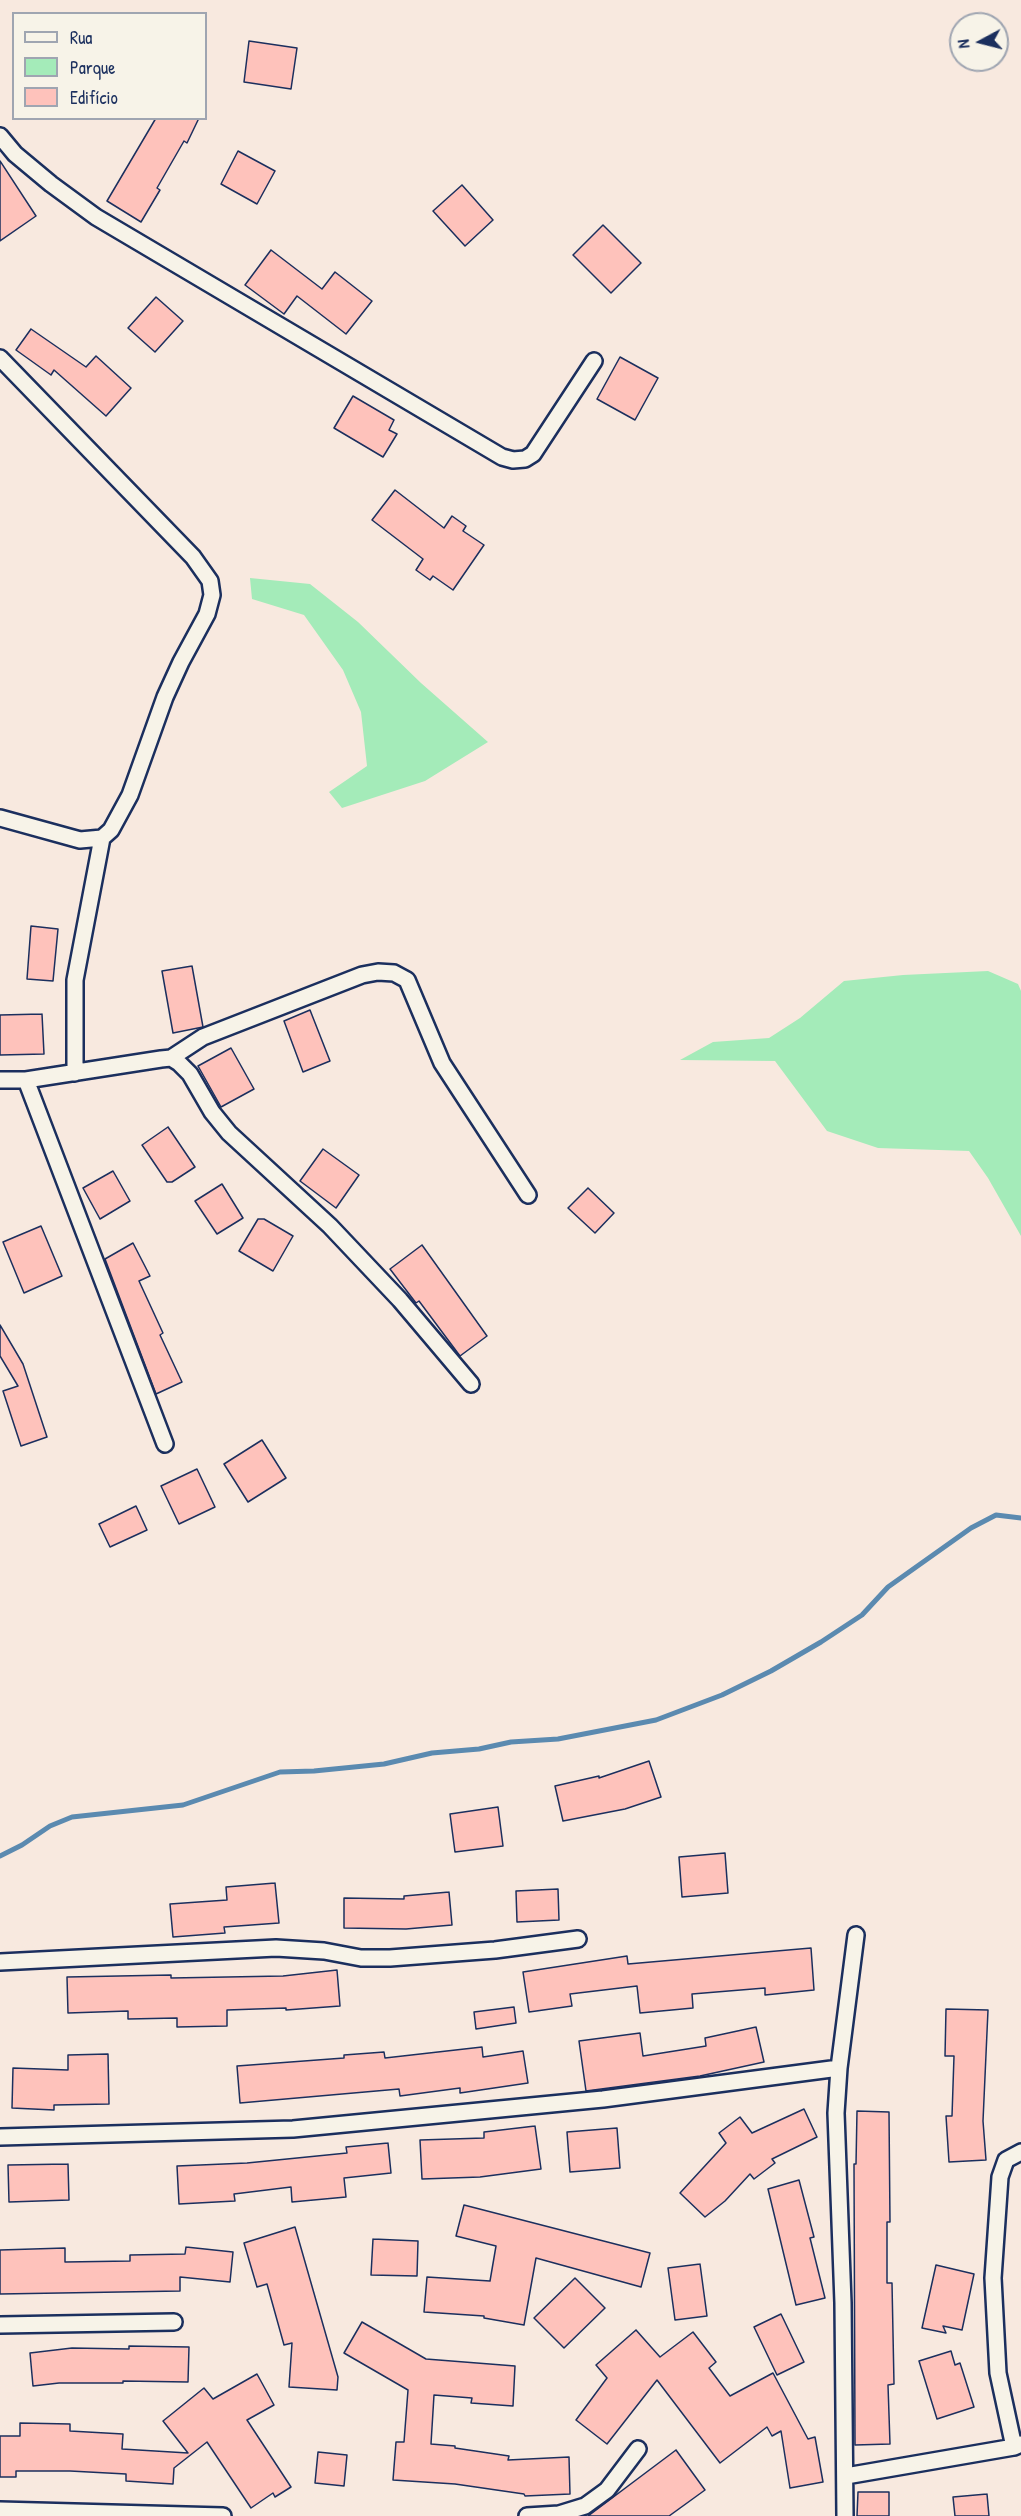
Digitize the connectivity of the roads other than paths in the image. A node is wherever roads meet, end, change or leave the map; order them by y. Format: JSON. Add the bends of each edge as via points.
{"nodes":[{"id":1,"x":0,"y":136,"type":"edge"},
{"id":2,"x":0,"y":358,"type":"edge"},
{"id":3,"x":594,"y":362,"type":"dead end"},
{"id":4,"x":0,"y":818,"type":"edge"},
{"id":5,"x":102,"y":838,"type":"junction"},
{"id":6,"x":171,"y":1058,"type":"junction"},
{"id":7,"x":75,"y":1073,"type":"junction"},
{"id":8,"x":0,"y":1080,"type":"edge"},
{"id":9,"x":26,"y":1080,"type":"junction"},
{"id":10,"x":528,"y":1194,"type":"dead end"},
{"id":11,"x":471,"y":1384,"type":"dead end"},
{"id":12,"x":165,"y":1444,"type":"dead end"},
{"id":13,"x":856,"y":1935,"type":"dead end"},
{"id":14,"x":578,"y":1939,"type":"dead end"},
{"id":15,"x":0,"y":1962,"type":"edge"},
{"id":16,"x":839,"y":2068,"type":"junction"},
{"id":17,"x":0,"y":2137,"type":"edge"},
{"id":18,"x":1021,"y":2152,"type":"edge"},
{"id":19,"x":174,"y":2322,"type":"dead end"},
{"id":20,"x":0,"y":2325,"type":"edge"},
{"id":21,"x":1018,"y":2445,"type":"edge"},
{"id":22,"x":638,"y":2449,"type":"dead end"},
{"id":23,"x":846,"y":2476,"type":"junction"},
{"id":24,"x":0,"y":2510,"type":"edge"},
{"id":25,"x":223,"y":2516,"type":"edge"},
{"id":26,"x":527,"y":2516,"type":"edge"},
{"id":27,"x":845,"y":2516,"type":"edge"}],
"edges":[{"from":1,"to":3,"type":"street","via":[[15,154],[96,217],[502,457],[525,459],[533,454]]},
{"from":2,"to":5,"type":"street","via":[[193,557],[210,581],[212,595],[207,614],[165,697],[130,795],[111,830]]},
{"from":4,"to":5,"type":"street","via":[[80,840]]},
{"from":5,"to":7,"type":"street","via":[[75,980]]},
{"from":6,"to":7,"type":"street"},
{"from":6,"to":10,"type":"street","via":[[203,1037],[352,980],[378,972],[394,973],[407,980],[442,1063]]},
{"from":6,"to":11,"type":"street","via":[[190,1074],[229,1132],[338,1234]]},
{"from":7,"to":9,"type":"street"},
{"from":8,"to":9,"type":"street"},
{"from":9,"to":12,"type":"street"},
{"from":13,"to":16,"type":"street"},
{"from":14,"to":15,"type":"street","via":[[390,1958],[276,1948]]},
{"from":16,"to":17,"type":"street","via":[[603,2099],[293,2128]]},
{"from":16,"to":23,"type":"street","via":[[837,2170]]},
{"from":18,"to":21,"type":"street","via":[[1006,2160],[1000,2176],[993,2278],[998,2373]]},
{"from":19,"to":20,"type":"street"},
{"from":21,"to":23,"type":"street"},
{"from":22,"to":26,"type":"street","via":[[607,2490],[585,2506],[559,2514]]},
{"from":23,"to":27,"type":"street"},
{"from":24,"to":25,"type":"street"}]}
